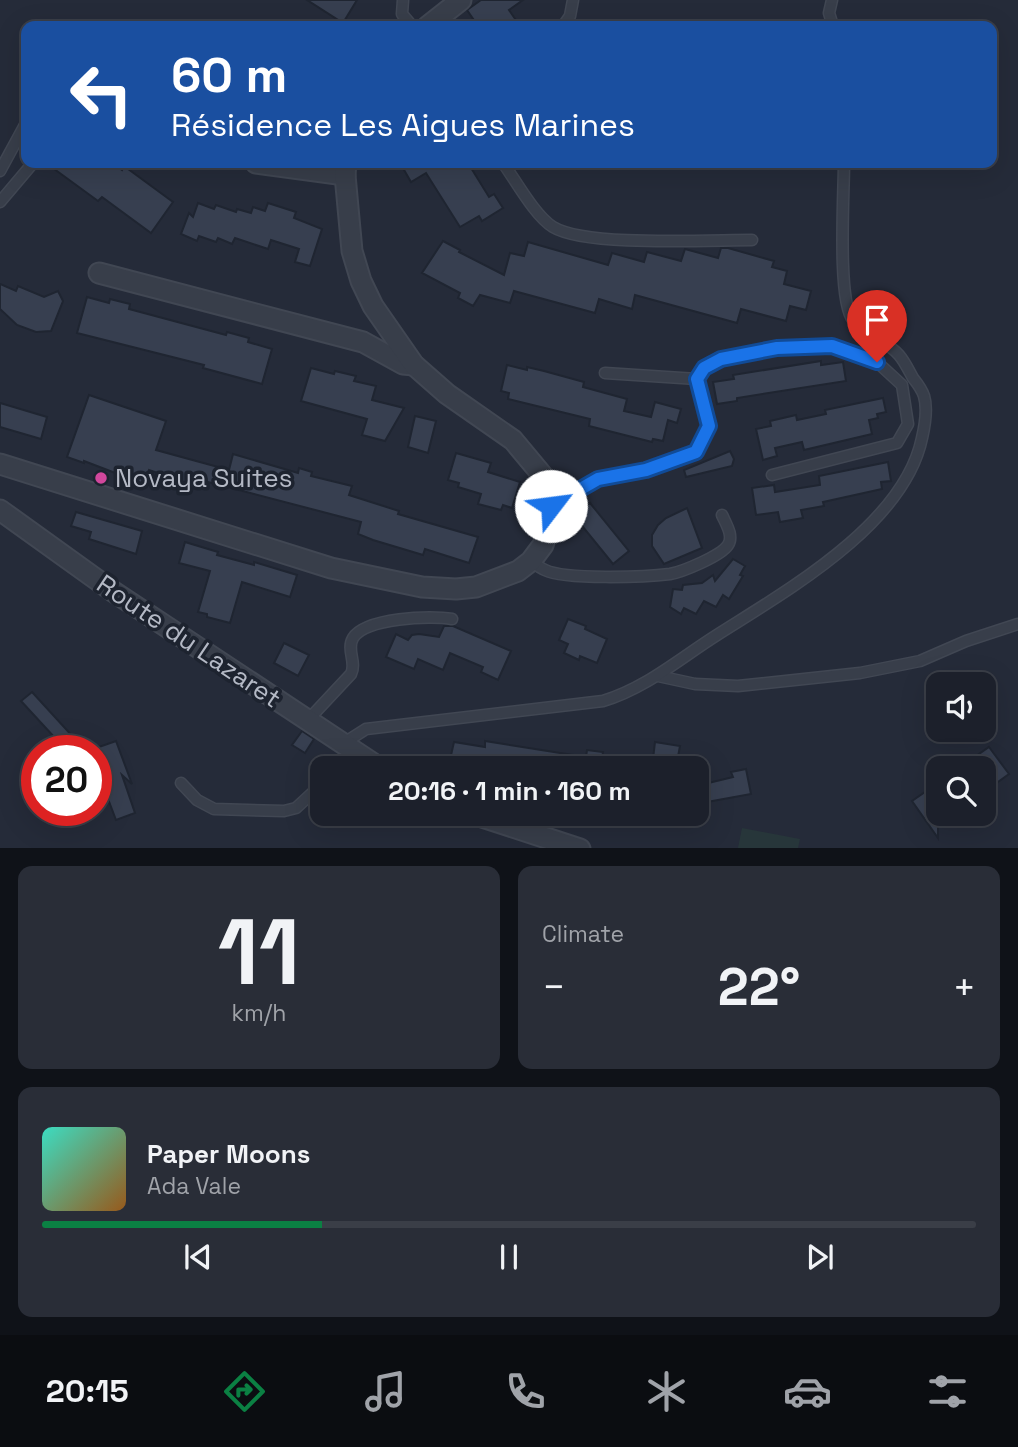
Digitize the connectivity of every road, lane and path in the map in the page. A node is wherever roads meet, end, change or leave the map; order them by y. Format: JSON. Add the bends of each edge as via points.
{"nodes":[{"id":1,"x":403,"y":0,"type":"edge"},
{"id":2,"x":461,"y":0,"type":"edge"},
{"id":3,"x":573,"y":0,"type":"edge"},
{"id":4,"x":832,"y":0,"type":"edge"},
{"id":5,"x":408,"y":21,"type":"edge"},
{"id":6,"x":434,"y":21,"type":"edge"},
{"id":7,"x":566,"y":21,"type":"edge"},
{"id":8,"x":831,"y":21,"type":"edge"},
{"id":9,"x":21,"y":132,"type":"edge"},
{"id":10,"x":29,"y":168,"type":"edge"},
{"id":11,"x":507,"y":168,"type":"edge"},
{"id":12,"x":844,"y":168,"type":"edge"},
{"id":13,"x":345,"y":169,"type":"edge"},
{"id":14,"x":0,"y":171,"type":"edge"},
{"id":15,"x":0,"y":202,"type":"edge"},
{"id":16,"x":752,"y":240,"type":"dead end"},
{"id":17,"x":99,"y":273,"type":"dead end"},
{"id":18,"x":415,"y":365,"type":"junction"},
{"id":19,"x":605,"y":373,"type":"dead end"},
{"id":20,"x":697,"y":379,"type":"junction"},
{"id":21,"x":0,"y":464,"type":"edge"},
{"id":22,"x":772,"y":475,"type":"dead end"},
{"id":23,"x":551,"y":506,"type":"junction"},
{"id":24,"x":0,"y":510,"type":"edge"},
{"id":25,"x":722,"y":515,"type":"dead end"},
{"id":26,"x":531,"y":561,"type":"junction"},
{"id":27,"x":452,"y":619,"type":"dead end"},
{"id":28,"x":1018,"y":624,"type":"edge"},
{"id":29,"x":658,"y":676,"type":"junction"},
{"id":30,"x":308,"y":720,"type":"junction"},
{"id":31,"x":349,"y":747,"type":"junction"},
{"id":32,"x":345,"y":756,"type":"edge"},
{"id":33,"x":362,"y":756,"type":"edge"},
{"id":34,"x":181,"y":783,"type":"dead end"},
{"id":35,"x":310,"y":795,"type":"edge"},
{"id":36,"x":510,"y":826,"type":"edge"},
{"id":37,"x":577,"y":848,"type":"edge"}],
"edges":[{"from":1,"to":5,"type":"lane","via":[[402,14]]},
{"from":2,"to":6,"type":"street"},
{"from":3,"to":7,"type":"lane"},
{"from":4,"to":8,"type":"lane"},
{"from":9,"to":14,"type":"lane"},
{"from":10,"to":15,"type":"lane"},
{"from":11,"to":16,"type":"lane","via":[[543,219],[566,233],[604,238]]},
{"from":12,"to":29,"type":"lane","via":[[842,283],[852,319],[898,354],[924,396],[921,446],[897,493],[831,559]]},
{"from":13,"to":18,"type":"street","via":[[352,251],[361,281]]},
{"from":17,"to":18,"type":"street","via":[[363,342],[403,364]]},
{"from":18,"to":23,"type":"street","via":[[447,394],[513,440],[543,476]]},
{"from":19,"to":20,"type":"lane"},
{"from":20,"to":22,"type":"lane","via":[[704,368],[721,359],[777,348],[832,346],[877,362],[902,384],[908,425],[897,443]]},
{"from":20,"to":23,"type":"lane","via":[[709,426],[696,452],[646,470],[598,479]]},
{"from":21,"to":26,"type":"street","via":[[331,568],[422,587],[476,587]]},
{"from":23,"to":26,"type":"street","via":[[543,545]]},
{"from":24,"to":30,"type":"street","name":"Route du Lazaret","via":[[114,592]]},
{"from":25,"to":26,"type":"lane","via":[[730,544],[694,566],[671,573],[567,575],[546,571]]},
{"from":27,"to":30,"type":"lane","via":[[411,619],[361,630],[350,645],[354,669]]},
{"from":28,"to":29,"type":"lane","via":[[920,661],[860,673],[738,687]]},
{"from":29,"to":31,"type":"lane","via":[[603,701],[366,729]]},
{"from":30,"to":31,"type":"street","name":"Route du Lazaret"},
{"from":31,"to":32,"type":"lane"},
{"from":31,"to":33,"type":"street","name":"Route du Lazaret"},
{"from":34,"to":35,"type":"lane","via":[[214,809],[284,811],[296,808]]},
{"from":36,"to":37,"type":"street"}]}
